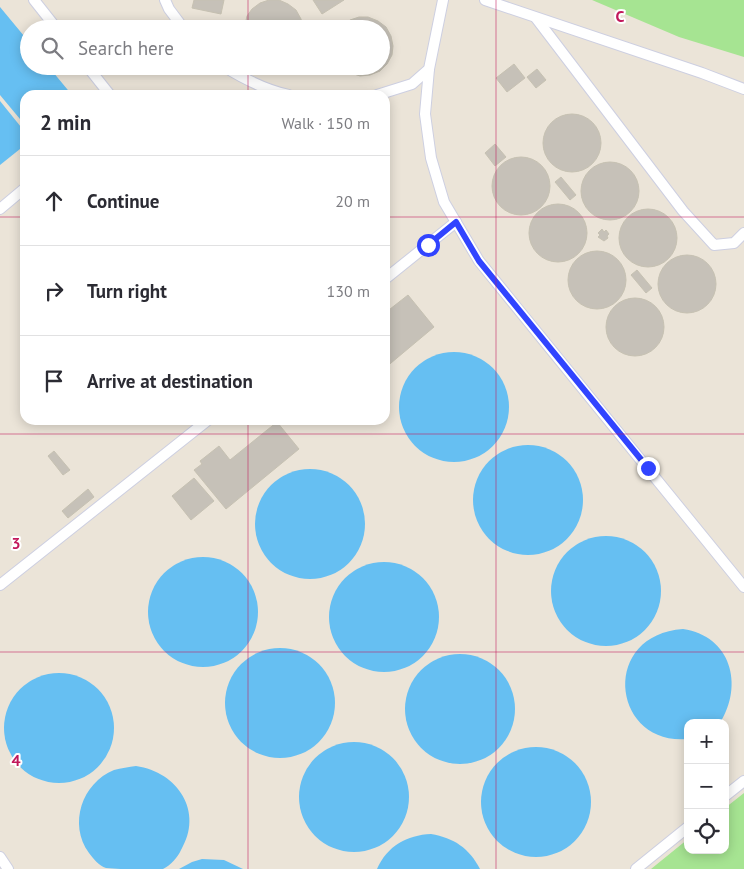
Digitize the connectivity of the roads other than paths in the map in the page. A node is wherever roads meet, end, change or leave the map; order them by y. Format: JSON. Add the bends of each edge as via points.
{"nodes":[{"id":1,"x":34,"y":0,"type":"edge"},
{"id":2,"x":165,"y":0,"type":"edge"},
{"id":3,"x":443,"y":0,"type":"edge"},
{"id":4,"x":485,"y":0,"type":"edge"},
{"id":5,"x":536,"y":18,"type":"junction"},
{"id":6,"x":50,"y":20,"type":"edge"},
{"id":7,"x":177,"y":20,"type":"edge"},
{"id":8,"x":429,"y":69,"type":"junction"},
{"id":9,"x":94,"y":75,"type":"edge"},
{"id":10,"x":237,"y":75,"type":"edge"},
{"id":11,"x":744,"y":88,"type":"edge"},
{"id":12,"x":106,"y":90,"type":"edge"},
{"id":13,"x":271,"y":90,"type":"edge"},
{"id":14,"x":390,"y":91,"type":"edge"},
{"id":15,"x":20,"y":192,"type":"edge"},
{"id":16,"x":0,"y":209,"type":"edge"},
{"id":17,"x":456,"y":222,"type":"junction"},
{"id":18,"x":744,"y":233,"type":"edge"},
{"id":19,"x":390,"y":275,"type":"edge"},
{"id":20,"x":202,"y":425,"type":"edge"},
{"id":21,"x":0,"y":585,"type":"edge"},
{"id":22,"x":744,"y":587,"type":"edge"},
{"id":23,"x":744,"y":781,"type":"edge"},
{"id":24,"x":729,"y":793,"type":"edge"},
{"id":25,"x":684,"y":830,"type":"edge"},
{"id":26,"x":0,"y":857,"type":"edge"},
{"id":27,"x":8,"y":869,"type":"edge"},
{"id":28,"x":636,"y":869,"type":"edge"}],
"edges":[{"from":1,"to":6,"type":"lane"},
{"from":2,"to":7,"type":"lane"},
{"from":3,"to":8,"type":"lane"},
{"from":4,"to":5,"type":"lane"},
{"from":5,"to":11,"type":"lane"},
{"from":5,"to":18,"type":"lane","via":[[683,211],[714,245],[734,242]]},
{"from":8,"to":14,"type":"lane","via":[[412,84]]},
{"from":8,"to":17,"type":"lane","via":[[425,114],[432,158],[444,202]]},
{"from":9,"to":12,"type":"lane"},
{"from":10,"to":13,"type":"lane"},
{"from":15,"to":16,"type":"lane"},
{"from":17,"to":19,"type":"lane"},
{"from":17,"to":22,"type":"lane","via":[[479,261]]},
{"from":20,"to":21,"type":"lane"},
{"from":23,"to":24,"type":"lane"},
{"from":25,"to":28,"type":"lane"},
{"from":26,"to":27,"type":"lane"}]}
